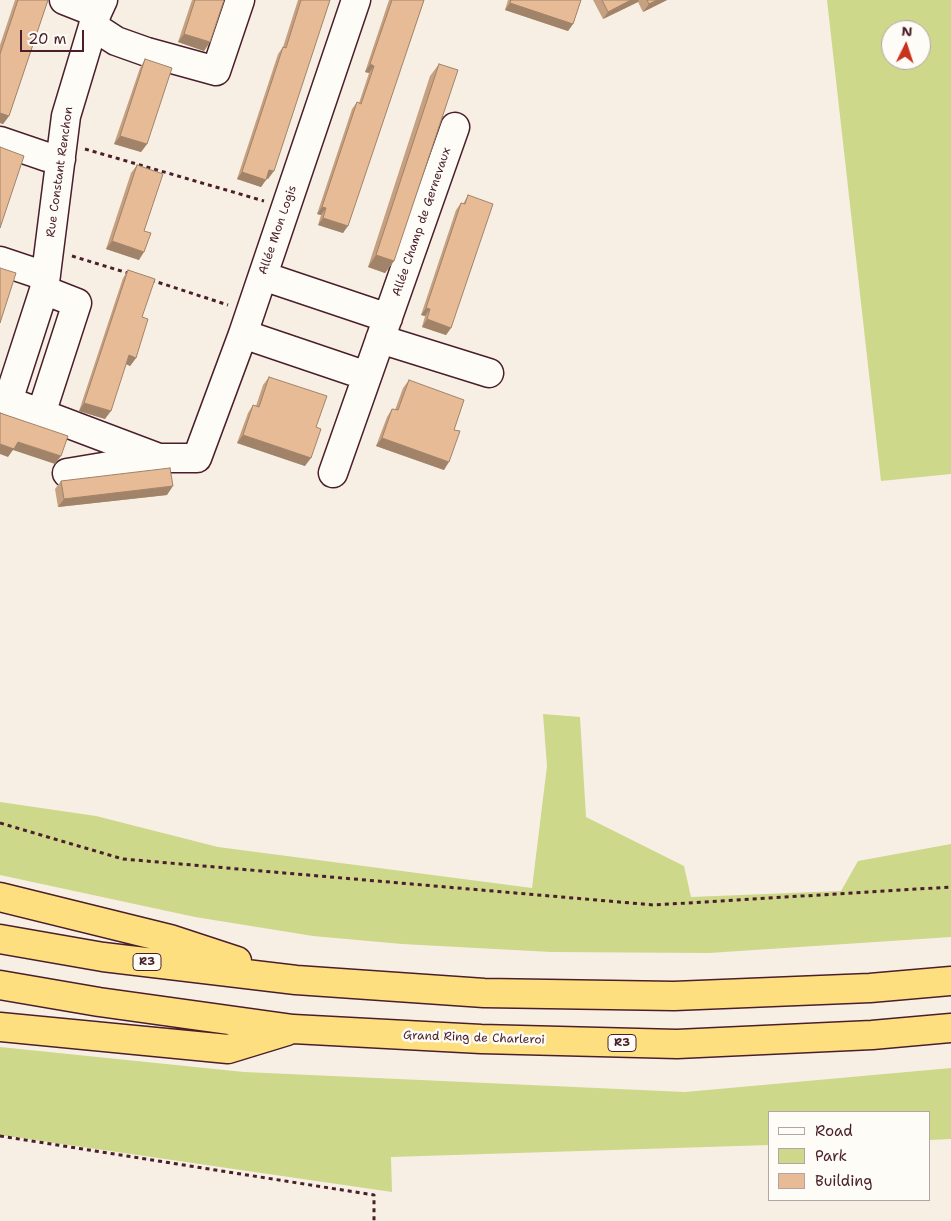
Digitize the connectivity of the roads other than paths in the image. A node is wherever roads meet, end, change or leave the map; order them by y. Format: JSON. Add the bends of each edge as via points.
{"nodes":[{"id":1,"x":64,"y":0,"type":"edge"},
{"id":2,"x":240,"y":0,"type":"edge"},
{"id":3,"x":356,"y":0,"type":"edge"},
{"id":4,"x":98,"y":13,"type":"edge"},
{"id":5,"x":455,"y":127,"type":"dead end"},
{"id":6,"x":0,"y":140,"type":"edge"},
{"id":7,"x":62,"y":151,"type":"junction"},
{"id":8,"x":0,"y":261,"type":"edge"},
{"id":9,"x":46,"y":271,"type":"junction"},
{"id":10,"x":263,"y":276,"type":"junction"},
{"id":11,"x":247,"y":323,"type":"junction"},
{"id":12,"x":384,"y":328,"type":"junction"},
{"id":13,"x":489,"y":373,"type":"dead end"},
{"id":14,"x":367,"y":376,"type":"junction"},
{"id":15,"x":159,"y":458,"type":"junction"},
{"id":16,"x":67,"y":473,"type":"dead end"},
{"id":17,"x":333,"y":473,"type":"dead end"},
{"id":18,"x":0,"y":896,"type":"edge"},
{"id":19,"x":0,"y":939,"type":"edge"},
{"id":20,"x":296,"y":980,"type":"junction"},
{"id":21,"x":951,"y":981,"type":"edge"},
{"id":22,"x":0,"y":985,"type":"edge"},
{"id":23,"x":0,"y":1027,"type":"edge"},
{"id":24,"x":951,"y":1028,"type":"edge"},
{"id":25,"x":293,"y":1029,"type":"junction"}],
"edges":[{"from":1,"to":4,"type":"street"},
{"from":2,"to":4,"type":"street","via":[[216,72],[116,40]]},
{"from":3,"to":10,"type":"street","name":"Allée Mon Logis"},
{"from":4,"to":7,"type":"street","name":"Rue Constant Renchon","via":[[66,116]]},
{"from":5,"to":12,"type":"street","name":"Allée Champ de Gernevaux"},
{"from":6,"to":7,"type":"street","via":[[47,157]]},
{"from":7,"to":9,"type":"street","name":"Rue Constant Renchon"},
{"from":8,"to":9,"type":"street","via":[[33,272]]},
{"from":9,"to":15,"type":"street","via":[[77,303],[41,414]]},
{"from":10,"to":11,"type":"street","name":"Allée Mon Logis"},
{"from":10,"to":12,"type":"street"},
{"from":11,"to":14,"type":"street"},
{"from":11,"to":15,"type":"street","name":"Allée Mon Logis","via":[[197,458]]},
{"from":12,"to":13,"type":"street"},
{"from":12,"to":14,"type":"street","name":"Allée Champ de Gernevaux"},
{"from":14,"to":17,"type":"street","name":"Allée Champ de Gernevaux"},
{"from":15,"to":16,"type":"street"},
{"from":18,"to":20,"type":"highway","via":[[170,939]]},
{"from":19,"to":20,"type":"highway","number":"R3","via":[[103,957]]},
{"from":20,"to":21,"type":"highway","number":"R3","via":[[484,993],[674,996],[870,988]]},
{"from":22,"to":25,"type":"highway","name":"Grand Ring de Charleroi","number":"R3"},
{"from":23,"to":25,"type":"highway","via":[[228,1049]]},
{"from":24,"to":25,"type":"highway","name":"Grand Ring de Charleroi","number":"R3","via":[[677,1044],[481,1039]]}]}
